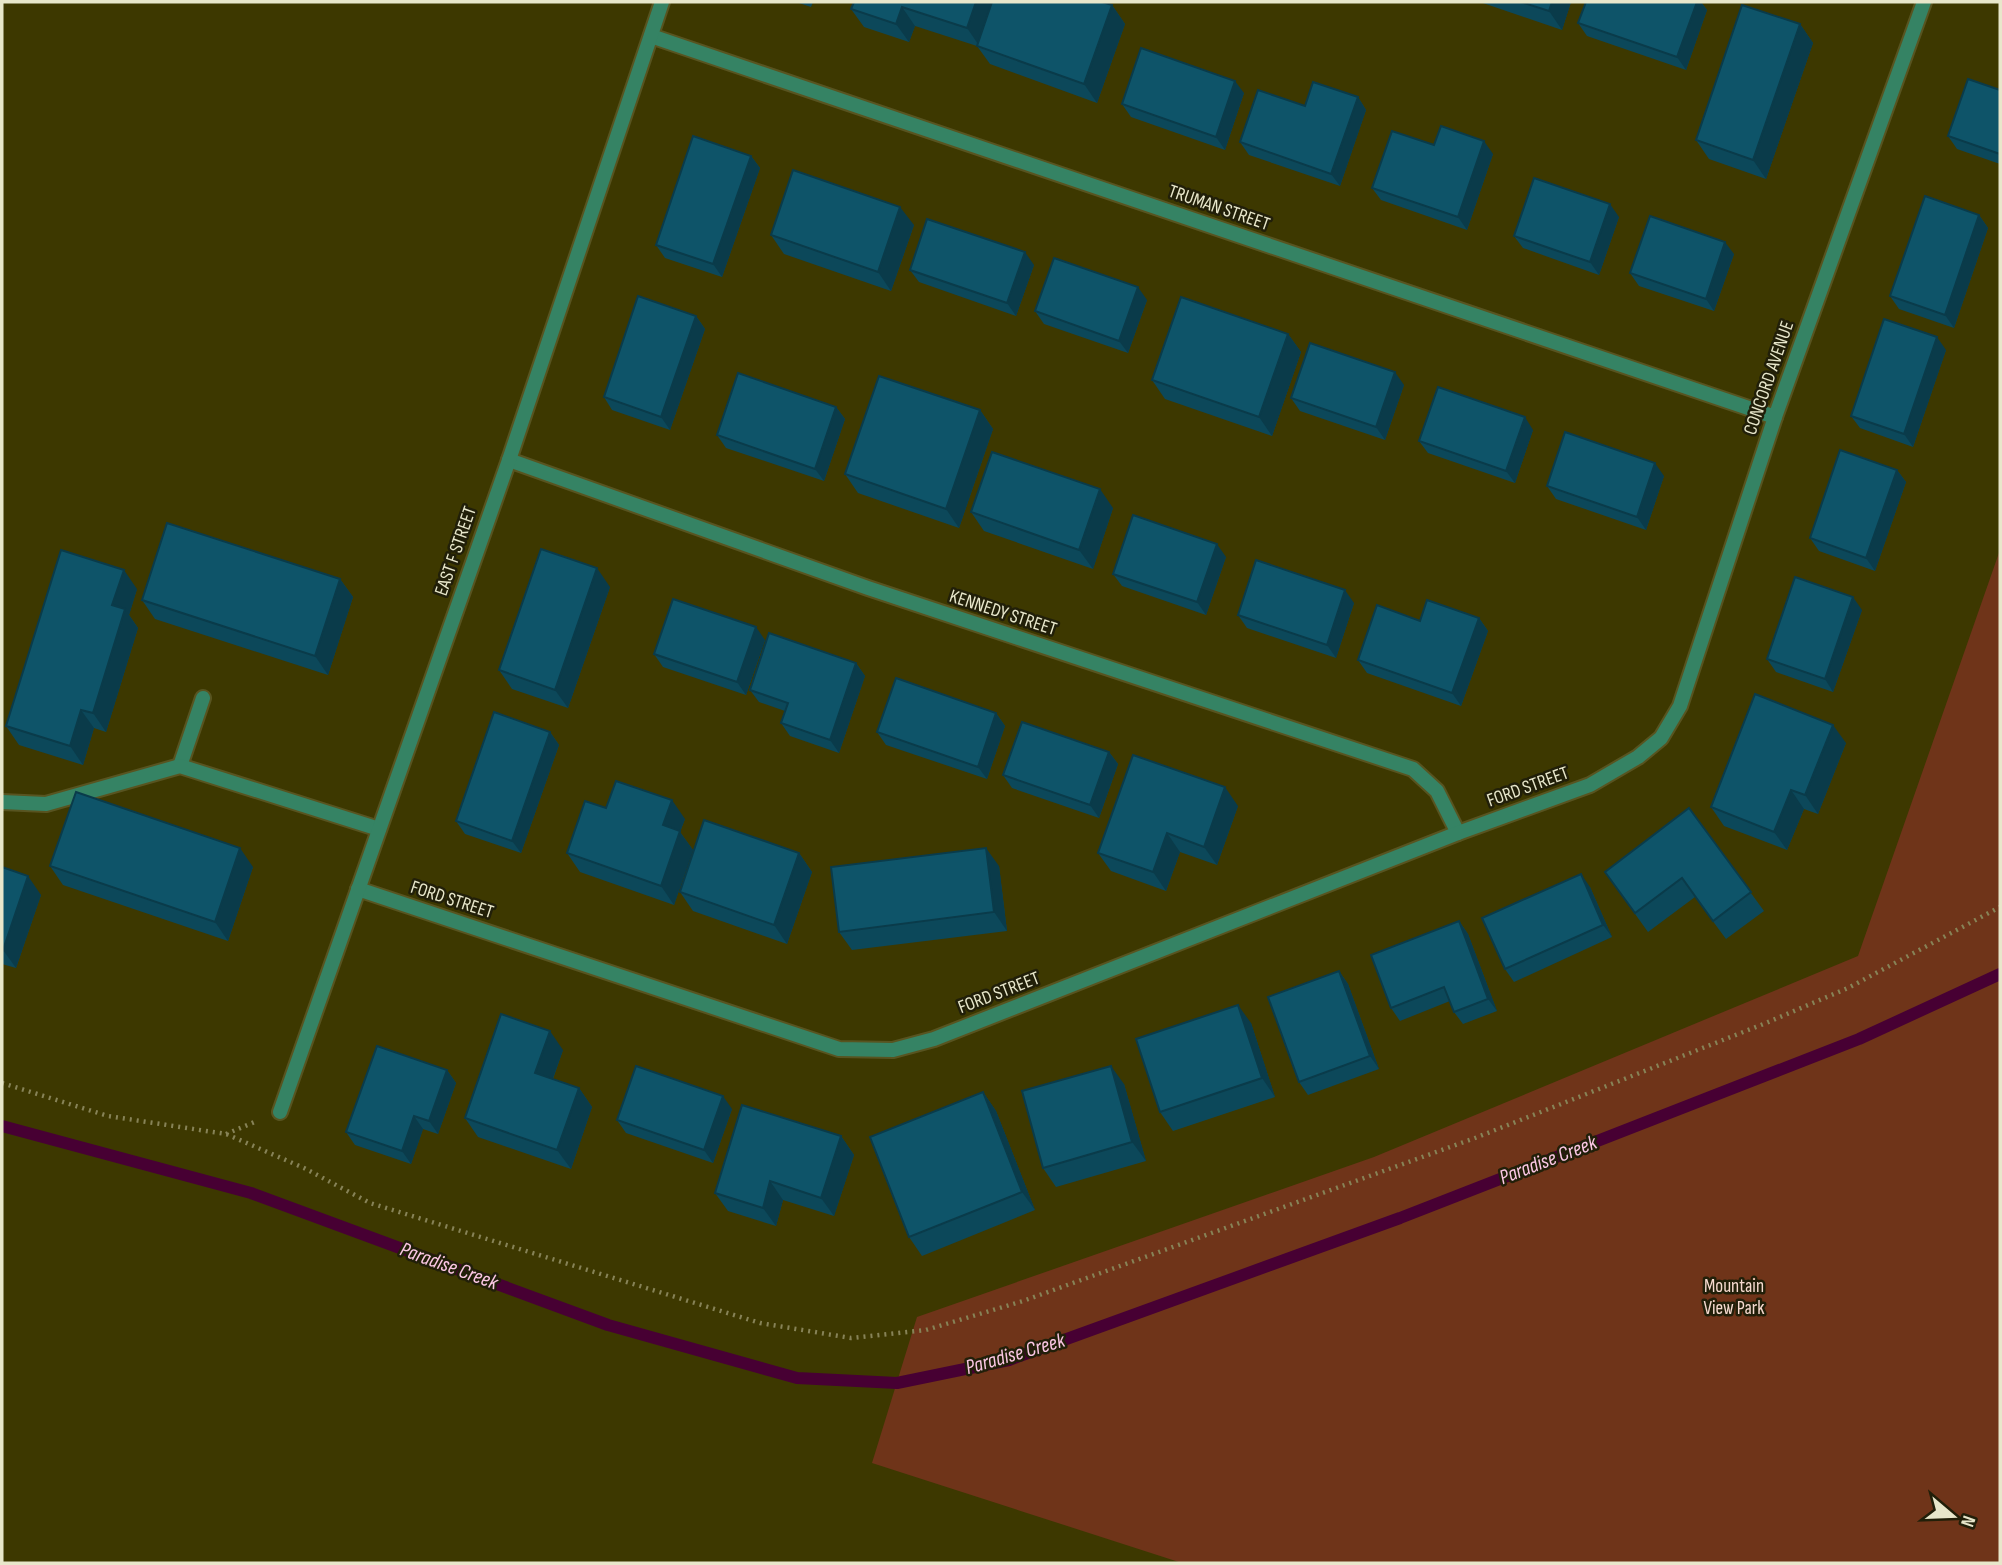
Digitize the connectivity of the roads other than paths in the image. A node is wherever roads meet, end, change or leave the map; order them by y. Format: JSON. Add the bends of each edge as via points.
{"nodes":[{"id":1,"x":662,"y":2,"type":"edge"},
{"id":2,"x":1924,"y":2,"type":"edge"},
{"id":3,"x":651,"y":36,"type":"junction"},
{"id":4,"x":1775,"y":417,"type":"junction"},
{"id":5,"x":509,"y":460,"type":"junction"},
{"id":6,"x":203,"y":698,"type":"dead end"},
{"id":7,"x":1637,"y":757,"type":"joint"},
{"id":8,"x":180,"y":765,"type":"junction"},
{"id":9,"x":2,"y":802,"type":"edge"},
{"id":10,"x":379,"y":830,"type":"junction"},
{"id":11,"x":1458,"y":833,"type":"junction"},
{"id":12,"x":358,"y":889,"type":"junction"},
{"id":13,"x":280,"y":1112,"type":"dead end"}],
"edges":[{"from":1,"to":3,"type":"street","name":"EAST F STREET"},
{"from":2,"to":4,"type":"street","name":"CONCORD AVENUE"},
{"from":3,"to":4,"type":"street","name":"TRUMAN STREET"},
{"from":3,"to":5,"type":"street","name":"EAST F STREET"},
{"from":4,"to":7,"type":"street","name":"CONCORD AVENUE","via":[[1680,706],[1661,738]]},
{"from":5,"to":10,"type":"street","name":"EAST F STREET"},
{"from":5,"to":11,"type":"street","name":"KENNEDY STREET","via":[[868,589],[1413,768],[1437,791]]},
{"from":6,"to":8,"type":"street"},
{"from":7,"to":11,"type":"street","name":"FORD STREET","via":[[1590,785]]},
{"from":8,"to":9,"type":"street","via":[[46,804]]},
{"from":8,"to":10,"type":"street"},
{"from":10,"to":12,"type":"street","name":"EAST F STREET"},
{"from":11,"to":12,"type":"street","name":"FORD STREET","via":[[934,1039],[893,1050],[839,1049]]},
{"from":12,"to":13,"type":"street","name":"EAST F STREET"}]}
